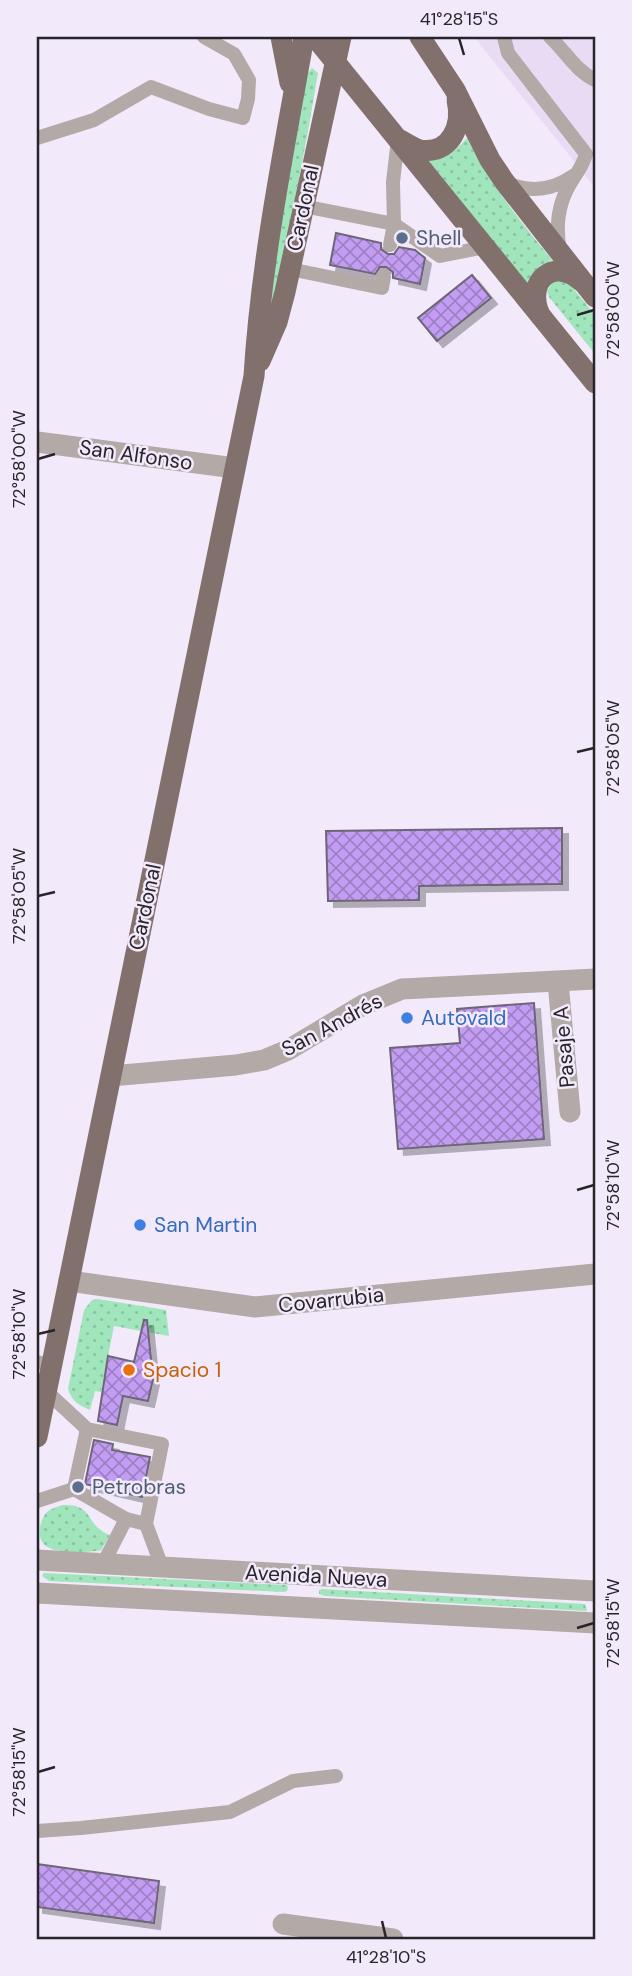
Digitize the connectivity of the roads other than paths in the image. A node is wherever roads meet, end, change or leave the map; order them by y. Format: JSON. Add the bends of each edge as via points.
{"nodes":[{"id":1,"x":204,"y":37,"type":"edge"},
{"id":2,"x":281,"y":37,"type":"edge"},
{"id":3,"x":304,"y":37,"type":"edge"},
{"id":4,"x":315,"y":37,"type":"edge"},
{"id":5,"x":341,"y":37,"type":"edge"},
{"id":6,"x":420,"y":37,"type":"edge"},
{"id":7,"x":504,"y":37,"type":"edge"},
{"id":8,"x":550,"y":37,"type":"edge"},
{"id":9,"x":336,"y":62,"type":"junction"},
{"id":10,"x":595,"y":80,"type":"edge"},
{"id":11,"x":455,"y":90,"type":"junction"},
{"id":12,"x":292,"y":104,"type":"junction"},
{"id":13,"x":37,"y":138,"type":"edge"},
{"id":14,"x":398,"y":138,"type":"junction"},
{"id":15,"x":588,"y":163,"type":"edge"},
{"id":16,"x":503,"y":181,"type":"junction"},
{"id":17,"x":303,"y":206,"type":"junction"},
{"id":18,"x":394,"y":224,"type":"junction"},
{"id":19,"x":390,"y":245,"type":"dead end"},
{"id":20,"x":485,"y":247,"type":"junction"},
{"id":21,"x":561,"y":254,"type":"junction"},
{"id":22,"x":290,"y":270,"type":"junction"},
{"id":23,"x":384,"y":276,"type":"dead end"},
{"id":24,"x":590,"y":291,"type":"edge"},
{"id":25,"x":540,"y":315,"type":"junction"},
{"id":26,"x":254,"y":376,"type":"junction"},
{"id":27,"x":595,"y":383,"type":"edge"},
{"id":28,"x":37,"y":442,"type":"edge"},
{"id":29,"x":235,"y":468,"type":"junction"},
{"id":30,"x":595,"y":979,"type":"edge"},
{"id":31,"x":558,"y":982,"type":"junction"},
{"id":32,"x":111,"y":1076,"type":"junction"},
{"id":33,"x":570,"y":1112,"type":"dead end"},
{"id":34,"x":595,"y":1274,"type":"edge"},
{"id":35,"x":69,"y":1281,"type":"junction"},
{"id":36,"x":44,"y":1364,"type":"edge"},
{"id":37,"x":46,"y":1391,"type":"junction"},
{"id":38,"x":87,"y":1429,"type":"junction"},
{"id":39,"x":37,"y":1437,"type":"edge"},
{"id":40,"x":74,"y":1489,"type":"junction"},
{"id":41,"x":37,"y":1502,"type":"edge"},
{"id":42,"x":126,"y":1519,"type":"junction"},
{"id":43,"x":146,"y":1524,"type":"junction"},
{"id":44,"x":37,"y":1560,"type":"edge"},
{"id":45,"x":103,"y":1564,"type":"junction"},
{"id":46,"x":162,"y":1567,"type":"junction"},
{"id":47,"x":305,"y":1575,"type":"junction"},
{"id":48,"x":595,"y":1591,"type":"edge"},
{"id":49,"x":37,"y":1594,"type":"edge"},
{"id":50,"x":303,"y":1608,"type":"junction"},
{"id":51,"x":595,"y":1623,"type":"edge"},
{"id":52,"x":336,"y":1776,"type":"dead end"},
{"id":53,"x":37,"y":1830,"type":"edge"},
{"id":54,"x":283,"y":1924,"type":"dead end"},
{"id":55,"x":393,"y":1939,"type":"edge"}],
"edges":[{"from":1,"to":13,"type":"lane","via":[[234,54],[249,80],[243,118],[151,87],[94,120]]},
{"from":2,"to":12,"type":"main road"},
{"from":3,"to":12,"type":"main road","name":"Cardonal"},
{"from":4,"to":9,"type":"main road"},
{"from":5,"to":9,"type":"main road","name":"Cardonal"},
{"from":6,"to":11,"type":"main road"},
{"from":7,"to":15,"type":"lane","via":[[508,52]]},
{"from":8,"to":10,"type":"lane","via":[[572,64]]},
{"from":9,"to":14,"type":"main road"},
{"from":9,"to":17,"type":"main road","name":"Cardonal"},
{"from":11,"to":14,"type":"main road","via":[[458,123],[444,144],[419,149]]},
{"from":11,"to":16,"type":"main road"},
{"from":12,"to":26,"type":"main road","name":"Cardonal","via":[[257,318]]},
{"from":14,"to":18,"type":"lane"},
{"from":14,"to":20,"type":"main road"},
{"from":15,"to":16,"type":"lane","via":[[564,182],[539,190]]},
{"from":15,"to":21,"type":"lane","via":[[573,178],[560,209]]},
{"from":16,"to":21,"type":"main road"},
{"from":17,"to":18,"type":"lane"},
{"from":17,"to":22,"type":"main road","name":"Cardonal"},
{"from":18,"to":19,"type":"lane"},
{"from":18,"to":20,"type":"lane","via":[[440,256]]},
{"from":20,"to":25,"type":"main road"},
{"from":21,"to":24,"type":"main road"},
{"from":22,"to":23,"type":"lane","via":[[382,288]]},
{"from":22,"to":26,"type":"main road","name":"Cardonal"},
{"from":24,"to":25,"type":"main road","via":[[570,273],[544,275],[534,296]]},
{"from":25,"to":27,"type":"main road"},
{"from":26,"to":29,"type":"main road","name":"Cardonal"},
{"from":28,"to":29,"type":"street","name":"San Alfonso"},
{"from":29,"to":32,"type":"main road","name":"Cardonal"},
{"from":30,"to":31,"type":"street","name":"San Andrés"},
{"from":31,"to":32,"type":"street","name":"San Andrés","via":[[402,989],[363,1005],[264,1060]]},
{"from":31,"to":33,"type":"street","name":"Pasaje A"},
{"from":32,"to":35,"type":"main road","name":"Cardonal"},
{"from":34,"to":35,"type":"street","name":"Covarrubia","via":[[255,1307]]},
{"from":35,"to":36,"type":"main road","name":"Cardonal"},
{"from":36,"to":37,"type":"main road","name":"Cardonal"},
{"from":37,"to":38,"type":"lane"},
{"from":37,"to":39,"type":"main road","name":"Cardonal"},
{"from":38,"to":40,"type":"lane"},
{"from":38,"to":43,"type":"lane","via":[[162,1444]]},
{"from":40,"to":41,"type":"lane"},
{"from":40,"to":42,"type":"lane"},
{"from":42,"to":43,"type":"lane"},
{"from":42,"to":45,"type":"lane"},
{"from":43,"to":46,"type":"lane"},
{"from":44,"to":45,"type":"street","name":"Avenida Nueva"},
{"from":45,"to":46,"type":"street","name":"Avenida Nueva"},
{"from":46,"to":47,"type":"street","name":"Avenida Nueva"},
{"from":47,"to":48,"type":"street","name":"Avenida Nueva"},
{"from":47,"to":50,"type":"street"},
{"from":49,"to":50,"type":"street","name":"Avenida Nueva"},
{"from":50,"to":51,"type":"street","name":"Avenida Nueva"},
{"from":52,"to":53,"type":"lane","via":[[293,1781],[230,1812]]},
{"from":54,"to":55,"type":"street"}]}
